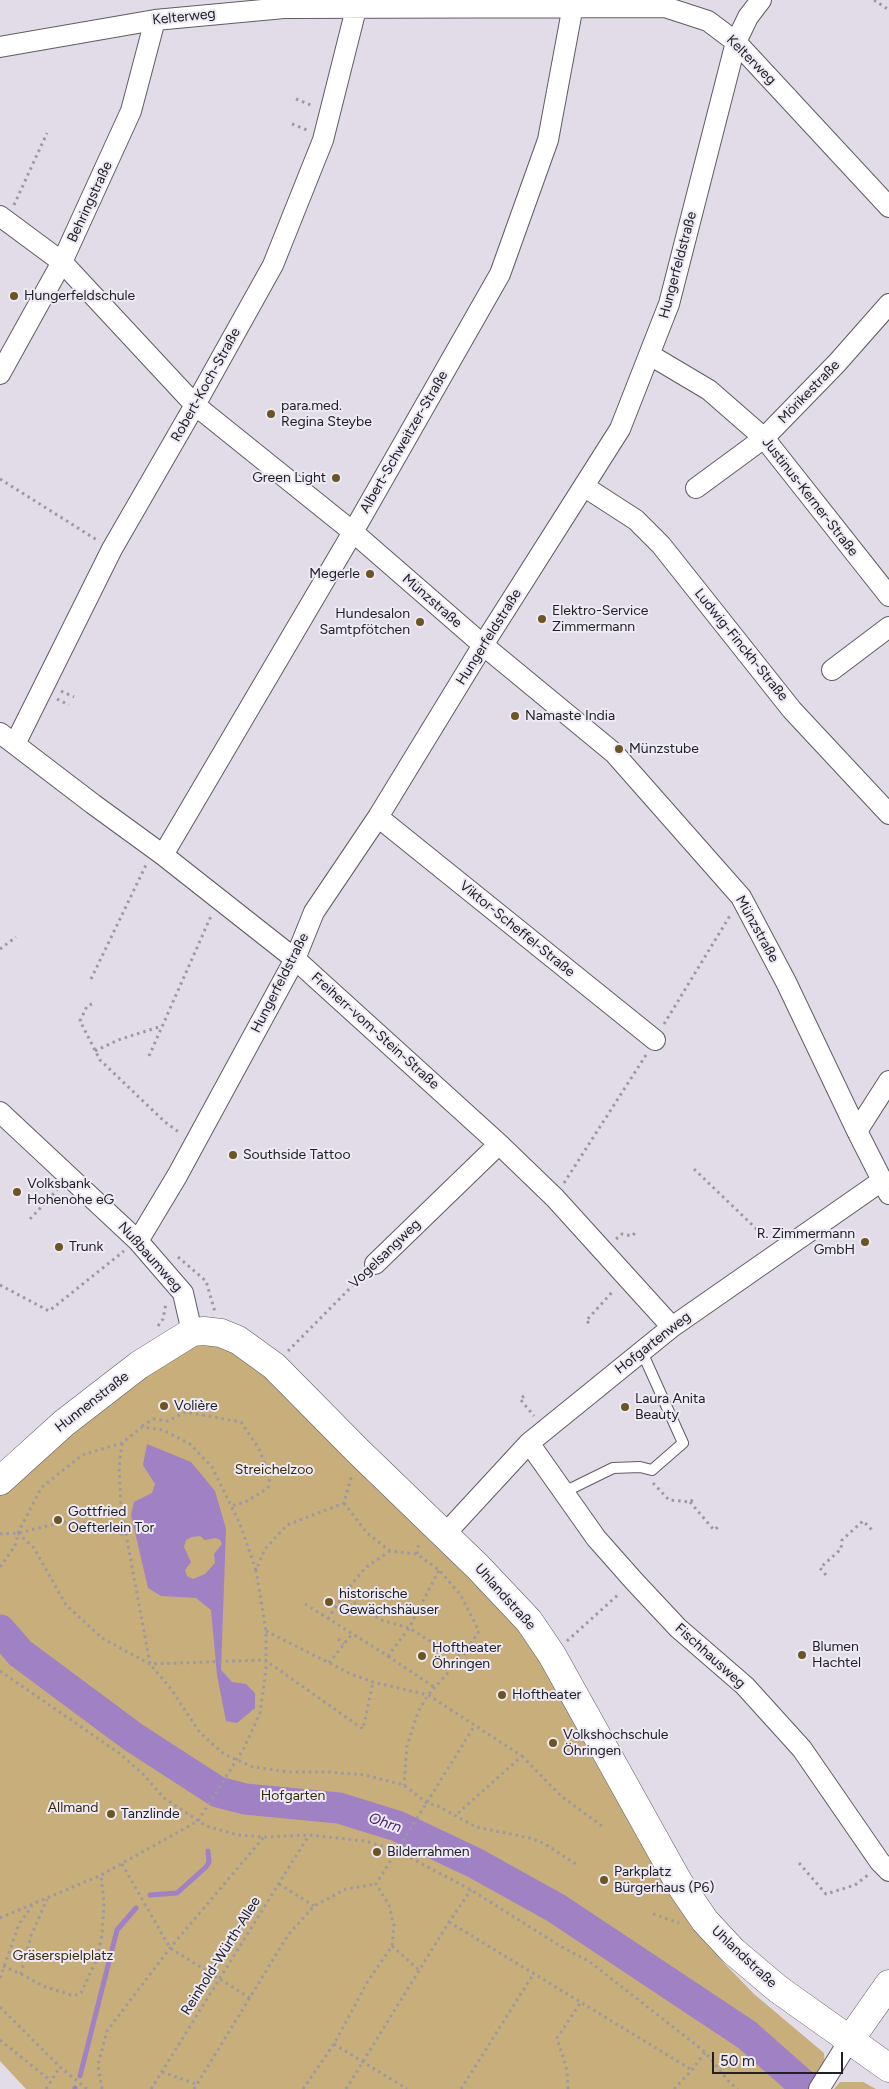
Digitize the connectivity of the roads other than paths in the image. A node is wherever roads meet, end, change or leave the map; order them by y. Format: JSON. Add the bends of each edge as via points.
{"nodes":[{"id":1,"x":761,"y":0,"type":"edge"},
{"id":2,"x":572,"y":4,"type":"edge"},
{"id":3,"x":356,"y":8,"type":"junction"},
{"id":4,"x":155,"y":20,"type":"junction"},
{"id":5,"x":736,"y":42,"type":"junction"},
{"id":6,"x":0,"y":47,"type":"edge"},
{"id":7,"x":887,"y":199,"type":"edge"},
{"id":8,"x":3,"y":219,"type":"edge"},
{"id":9,"x":62,"y":262,"type":"junction"},
{"id":10,"x":889,"y":304,"type":"edge"},
{"id":11,"x":650,"y":355,"type":"junction"},
{"id":12,"x":0,"y":374,"type":"edge"},
{"id":13,"x":195,"y":405,"type":"junction"},
{"id":14,"x":764,"y":438,"type":"junction"},
{"id":15,"x":585,"y":487,"type":"junction"},
{"id":16,"x":696,"y":488,"type":"dead end"},
{"id":17,"x":353,"y":532,"type":"junction"},
{"id":18,"x":889,"y":596,"type":"edge"},
{"id":19,"x":889,"y":627,"type":"edge"},
{"id":20,"x":483,"y":645,"type":"junction"},
{"id":21,"x":832,"y":670,"type":"dead end"},
{"id":22,"x":8,"y":738,"type":"edge"},
{"id":23,"x":889,"y":814,"type":"edge"},
{"id":24,"x":378,"y":817,"type":"junction"},
{"id":25,"x":163,"y":855,"type":"junction"},
{"id":26,"x":295,"y":959,"type":"junction"},
{"id":27,"x":655,"y":1040,"type":"dead end"},
{"id":28,"x":889,"y":1082,"type":"edge"},
{"id":29,"x":0,"y":1112,"type":"edge"},
{"id":30,"x":857,"y":1131,"type":"junction"},
{"id":31,"x":499,"y":1144,"type":"junction"},
{"id":32,"x":886,"y":1187,"type":"edge"},
{"id":33,"x":135,"y":1249,"type":"junction"},
{"id":34,"x":374,"y":1264,"type":"road end"},
{"id":35,"x":672,"y":1327,"type":"junction"},
{"id":36,"x":192,"y":1332,"type":"junction"},
{"id":37,"x":642,"y":1352,"type":"junction"},
{"id":38,"x":529,"y":1443,"type":"junction"},
{"id":39,"x":0,"y":1481,"type":"edge"},
{"id":40,"x":564,"y":1492,"type":"junction"},
{"id":41,"x":445,"y":1534,"type":"junction"},
{"id":42,"x":886,"y":1868,"type":"edge"},
{"id":43,"x":889,"y":1984,"type":"edge"},
{"id":44,"x":849,"y":2041,"type":"junction"},
{"id":45,"x":889,"y":2068,"type":"edge"},
{"id":46,"x":822,"y":2085,"type":"edge"}],
"edges":[{"from":1,"to":5,"type":"street","name":"Hungerfeldstraße"},
{"from":2,"to":3,"type":"street","name":"Kelterweg"},
{"from":2,"to":5,"type":"street","name":"Kelterweg","via":[[665,8],[708,22]]},
{"from":2,"to":17,"type":"street","name":"Albert-Schweitzer-Straße","via":[[548,140],[500,274]]},
{"from":3,"to":4,"type":"street","name":"Kelterweg","via":[[284,8]]},
{"from":3,"to":13,"type":"street","name":"Robert-Koch-Straße","via":[[323,140],[284,238],[273,265]]},
{"from":4,"to":6,"type":"street","name":"Kelterweg"},
{"from":4,"to":9,"type":"street","name":"Behringstraße","via":[[131,112]]},
{"from":5,"to":7,"type":"street","name":"Kelterweg"},
{"from":5,"to":11,"type":"street","name":"Hungerfeldstraße","via":[[669,304]]},
{"from":8,"to":9,"type":"street","name":"Münzstraße"},
{"from":9,"to":12,"type":"street","name":"Behringstraße"},
{"from":9,"to":13,"type":"street","name":"Münzstraße"},
{"from":10,"to":14,"type":"street","name":"Mörikestraße"},
{"from":11,"to":14,"type":"street","name":"Justinus-Kerner-Straße","via":[[710,390]]},
{"from":11,"to":15,"type":"street","name":"Hungerfeldstraße","via":[[620,429]]},
{"from":13,"to":17,"type":"street","name":"Münzstraße"},
{"from":13,"to":22,"type":"street","name":"Robert-Koch-Straße"},
{"from":14,"to":16,"type":"street","name":"Mörikestraße"},
{"from":14,"to":18,"type":"street","name":"Justinus-Kerner-Straße"},
{"from":15,"to":20,"type":"street","name":"Hungerfeldstraße"},
{"from":15,"to":23,"type":"street","name":"Ludwig-Finckh-Straße","via":[[636,520],[660,545],[792,710]]},
{"from":17,"to":20,"type":"street","name":"Münzstraße"},
{"from":17,"to":25,"type":"street","name":"Albert-Schweitzer-Straße"},
{"from":19,"to":21,"type":"street"},
{"from":20,"to":24,"type":"street","name":"Hungerfeldstraße"},
{"from":20,"to":30,"type":"street","name":"Münzstraße","via":[[614,753],[741,897],[786,982]]},
{"from":22,"to":25,"type":"street","name":"Freiherr-vom-Stein-Straße"},
{"from":24,"to":26,"type":"street","name":"Hungerfeldstraße","via":[[314,912]]},
{"from":24,"to":27,"type":"street","name":"Viktor-Scheffel-Straße"},
{"from":25,"to":26,"type":"street","name":"Freiherr-vom-Stein-Straße"},
{"from":26,"to":31,"type":"street","name":"Freiherr-vom-Stein-Straße"},
{"from":26,"to":33,"type":"street","name":"Hungerfeldstraße"},
{"from":28,"to":30,"type":"street"},
{"from":29,"to":33,"type":"street","name":"Nußbaumweg","via":[[70,1177]]},
{"from":30,"to":32,"type":"street","name":"Münzstraße"},
{"from":31,"to":34,"type":"street","name":"Vogelsangweg"},
{"from":31,"to":35,"type":"street","name":"Freiherr-vom-Stein-Straße","via":[[555,1198]]},
{"from":32,"to":35,"type":"street","name":"Hofgartenweg","via":[[780,1252]]},
{"from":33,"to":36,"type":"street","name":"Nußbaumweg","via":[[183,1293]]},
{"from":35,"to":37,"type":"street","name":"Hofgartenweg"},
{"from":36,"to":39,"type":"main road","name":"Hunnenstraße","via":[[139,1365],[71,1417]]},
{"from":36,"to":41,"type":"main road","name":"Uhlandstraße","via":[[221,1332],[274,1366]]},
{"from":37,"to":38,"type":"street","name":"Hofgartenweg"},
{"from":37,"to":40,"type":"lane","via":[[683,1443],[652,1470],[613,1468]]},
{"from":38,"to":40,"type":"street","name":"Fischhausweg"},
{"from":38,"to":41,"type":"street","name":"Hofgartenweg"},
{"from":40,"to":42,"type":"street","name":"Fischhausweg","via":[[596,1538],[634,1581],[678,1628],[745,1686],[802,1749]]},
{"from":41,"to":44,"type":"main road","name":"Uhlandstraße","via":[[529,1621],[552,1655],[679,1883],[705,1921],[734,1952],[778,1989]]},
{"from":43,"to":44,"type":"main road"},
{"from":44,"to":45,"type":"main road","name":"Uhlandstraße"},
{"from":44,"to":46,"type":"street"}]}
